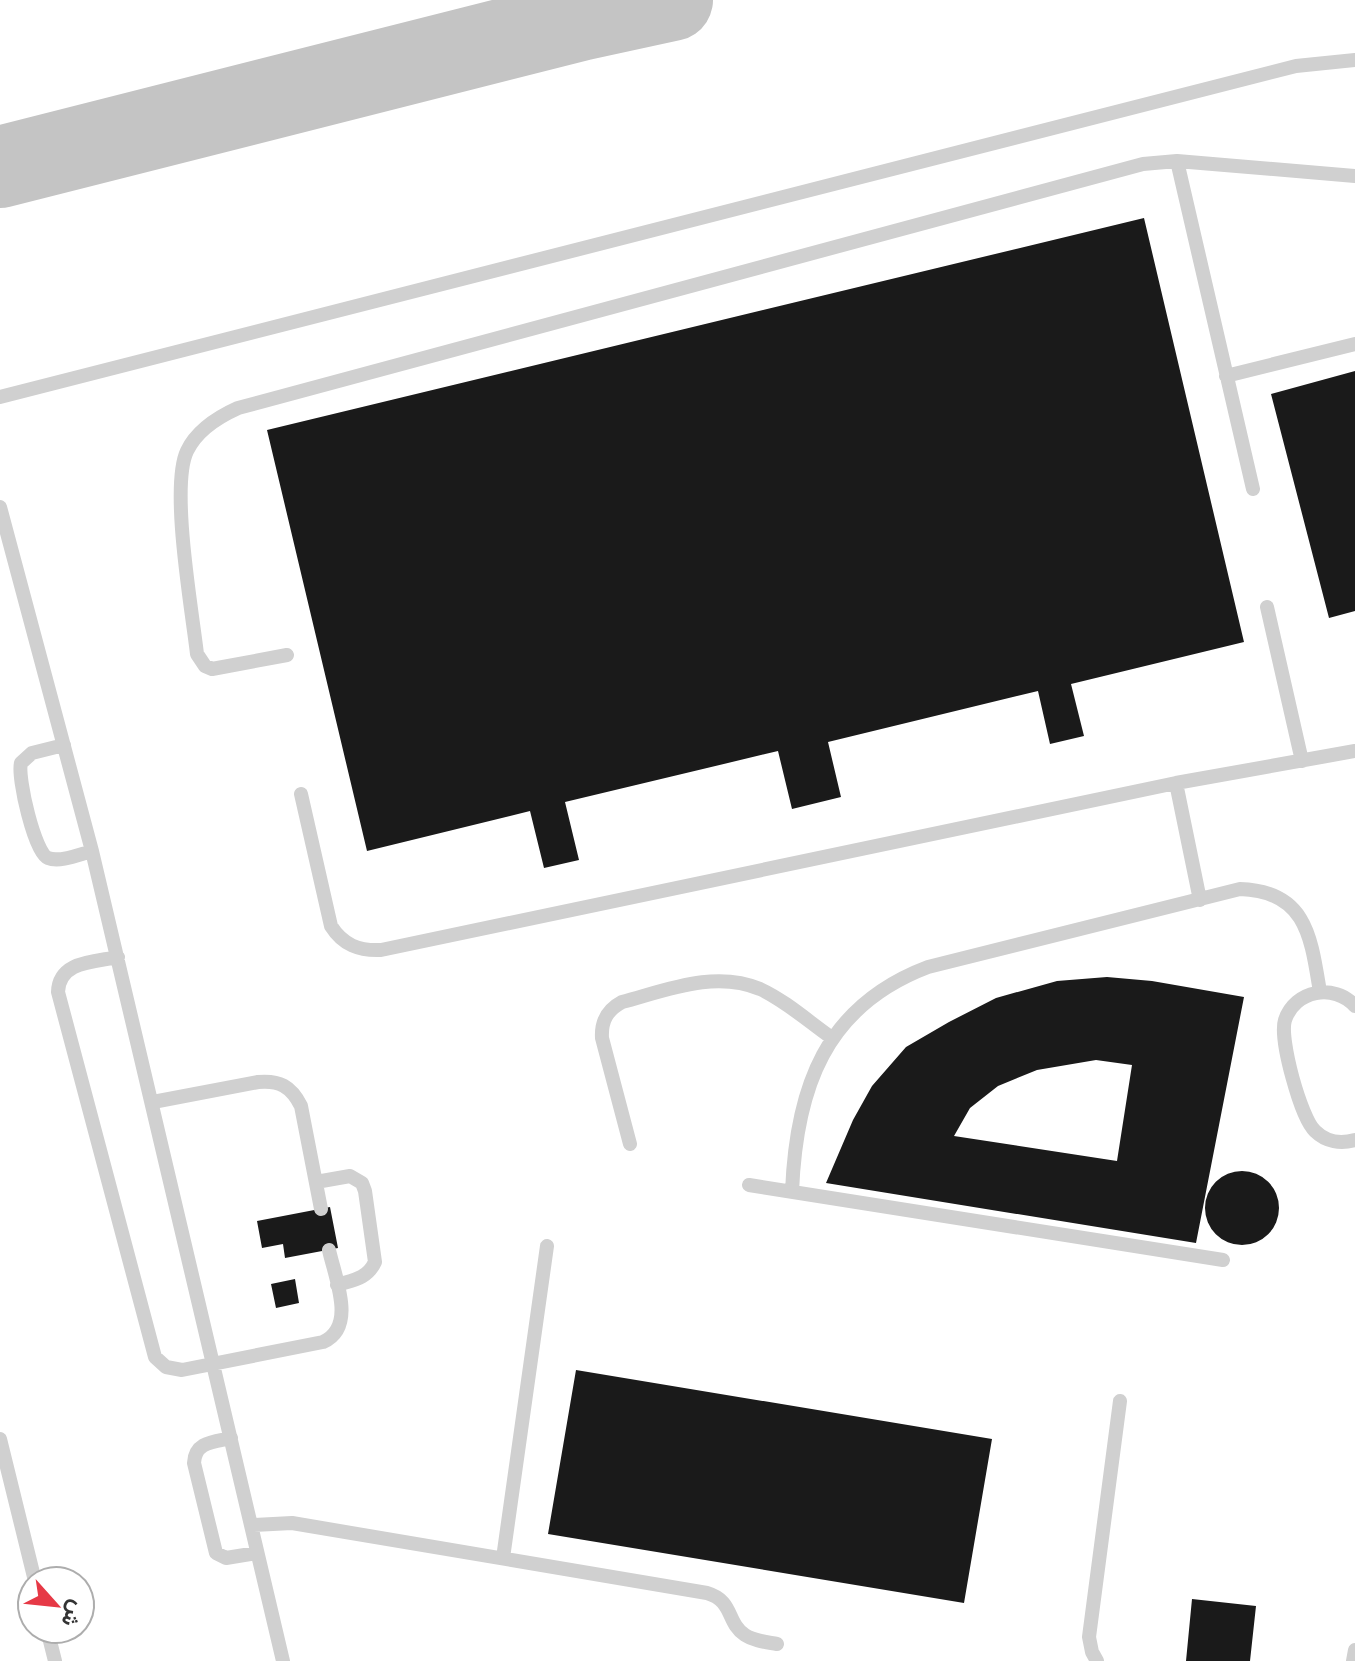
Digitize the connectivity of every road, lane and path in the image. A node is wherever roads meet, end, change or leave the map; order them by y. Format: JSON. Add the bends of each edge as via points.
{"nodes":[{"id":1,"x":1355,"y":60,"type":"edge"},
{"id":2,"x":1177,"y":161,"type":"junction"},
{"id":3,"x":1355,"y":176,"type":"edge"},
{"id":4,"x":1355,"y":344,"type":"edge"},
{"id":5,"x":1226,"y":376,"type":"junction"},
{"id":6,"x":0,"y":397,"type":"edge"},
{"id":7,"x":1253,"y":489,"type":"dead end"},
{"id":8,"x":0,"y":507,"type":"edge"},
{"id":9,"x":1267,"y":607,"type":"dead end"},
{"id":10,"x":287,"y":655,"type":"dead end"},
{"id":11,"x":64,"y":745,"type":"junction"},
{"id":12,"x":1355,"y":751,"type":"edge"},
{"id":13,"x":1302,"y":761,"type":"junction"},
{"id":14,"x":1176,"y":783,"type":"junction"},
{"id":15,"x":301,"y":794,"type":"dead end"},
{"id":16,"x":92,"y":851,"type":"junction"},
{"id":17,"x":1200,"y":900,"type":"junction"},
{"id":18,"x":118,"y":957,"type":"junction"},
{"id":19,"x":1320,"y":992,"type":"junction"},
{"id":20,"x":1355,"y":1006,"type":"edge"},
{"id":21,"x":832,"y":1038,"type":"junction"},
{"id":22,"x":153,"y":1102,"type":"junction"},
{"id":23,"x":1355,"y":1140,"type":"edge"},
{"id":24,"x":630,"y":1144,"type":"dead end"},
{"id":25,"x":316,"y":1182,"type":"junction"},
{"id":26,"x":749,"y":1185,"type":"dead end"},
{"id":27,"x":792,"y":1192,"type":"junction"},
{"id":28,"x":321,"y":1209,"type":"dead end"},
{"id":29,"x":547,"y":1246,"type":"dead end"},
{"id":30,"x":329,"y":1250,"type":"dead end"},
{"id":31,"x":1223,"y":1260,"type":"dead end"},
{"id":32,"x":337,"y":1285,"type":"junction"},
{"id":33,"x":214,"y":1363,"type":"junction"},
{"id":34,"x":1120,"y":1401,"type":"dead end"},
{"id":35,"x":231,"y":1438,"type":"junction"},
{"id":36,"x":0,"y":1439,"type":"edge"},
{"id":37,"x":252,"y":1525,"type":"junction"},
{"id":38,"x":257,"y":1553,"type":"junction"},
{"id":39,"x":503,"y":1558,"type":"junction"},
{"id":40,"x":31,"y":1565,"type":"edge"},
{"id":41,"x":777,"y":1644,"type":"dead end"},
{"id":42,"x":1355,"y":1650,"type":"edge"},
{"id":43,"x":283,"y":1661,"type":"edge"},
{"id":44,"x":1097,"y":1661,"type":"edge"},
{"id":45,"x":1353,"y":1661,"type":"edge"}],
"edges":[{"from":1,"to":6,"type":"lane","via":[[1280,69]]},
{"from":2,"to":3,"type":"lane"},
{"from":2,"to":5,"type":"lane"},
{"from":2,"to":10,"type":"lane","via":[[1143,164],[222,415],[195,438],[179,480],[197,654],[212,669]]},
{"from":4,"to":5,"type":"lane"},
{"from":5,"to":7,"type":"lane"},
{"from":8,"to":11,"type":"lane"},
{"from":9,"to":13,"type":"lane"},
{"from":11,"to":16,"type":"lane"},
{"from":11,"to":16,"type":"lane","via":[[32,753],[21,763],[37,843],[49,859]]},
{"from":12,"to":13,"type":"lane"},
{"from":13,"to":14,"type":"lane"},
{"from":14,"to":15,"type":"lane","via":[[367,950],[344,942],[331,926]]},
{"from":14,"to":17,"type":"lane"},
{"from":16,"to":18,"type":"lane"},
{"from":17,"to":19,"type":"lane","via":[[1240,889],[1283,900],[1310,936]]},
{"from":17,"to":21,"type":"lane","via":[[928,967],[869,998]]},
{"from":18,"to":22,"type":"lane"},
{"from":18,"to":33,"type":"lane","via":[[71,967],[61,976],[58,992],[155,1357],[174,1370]]},
{"from":19,"to":20,"type":"lane","via":[[1342,996]]},
{"from":19,"to":23,"type":"lane","via":[[1291,1010],[1283,1032],[1285,1044],[1307,1121],[1323,1137]]},
{"from":21,"to":24,"type":"lane","via":[[778,1000],[742,983],[703,981],[622,1002],[603,1021],[602,1038]]},
{"from":21,"to":27,"type":"lane","via":[[808,1087],[796,1137]]},
{"from":22,"to":25,"type":"lane","via":[[272,1080],[285,1085],[301,1106]]},
{"from":22,"to":33,"type":"lane"},
{"from":25,"to":28,"type":"lane"},
{"from":25,"to":32,"type":"lane","via":[[350,1176],[365,1191],[375,1262],[362,1278]]},
{"from":26,"to":27,"type":"lane"},
{"from":27,"to":31,"type":"lane"},
{"from":29,"to":39,"type":"lane"},
{"from":30,"to":32,"type":"lane"},
{"from":32,"to":33,"type":"lane","via":[[342,1323],[332,1338]]},
{"from":33,"to":35,"type":"lane"},
{"from":34,"to":44,"type":"lane","via":[[1089,1637]]},
{"from":35,"to":37,"type":"lane"},
{"from":35,"to":38,"type":"lane","via":[[199,1446],[194,1463],[216,1553],[226,1558]]},
{"from":36,"to":40,"type":"lane"},
{"from":37,"to":38,"type":"lane"},
{"from":37,"to":39,"type":"lane","via":[[292,1523]]},
{"from":38,"to":43,"type":"lane"},
{"from":39,"to":41,"type":"lane","via":[[715,1595],[744,1634]]},
{"from":42,"to":45,"type":"lane"}]}
